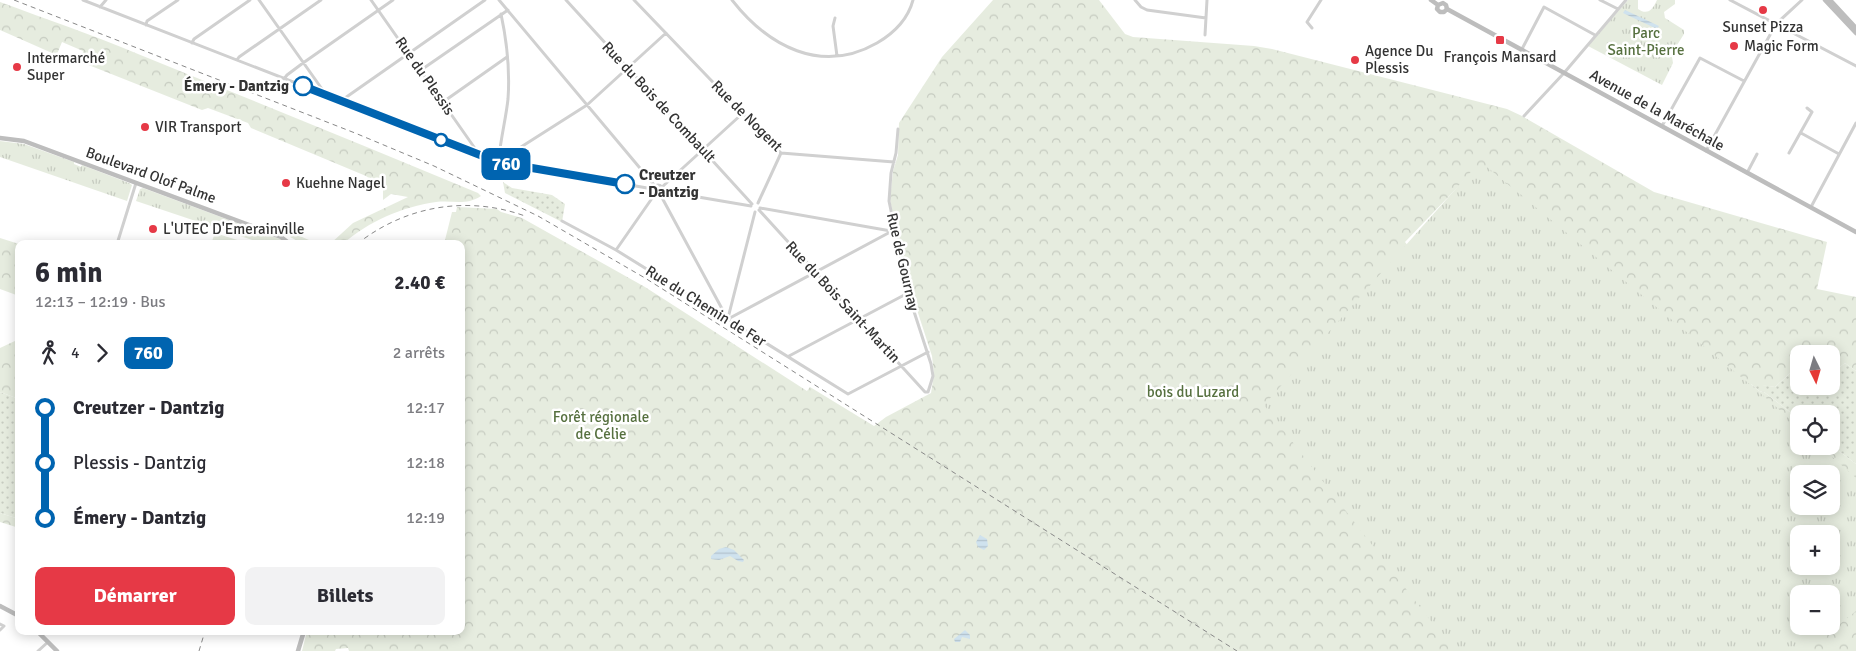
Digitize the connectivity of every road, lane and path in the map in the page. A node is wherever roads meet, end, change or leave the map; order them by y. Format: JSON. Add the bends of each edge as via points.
{"nodes":[{"id":1,"x":83,"y":0,"type":"edge"},
{"id":2,"x":106,"y":0,"type":"edge"},
{"id":3,"x":178,"y":0,"type":"edge"},
{"id":4,"x":250,"y":0,"type":"edge"},
{"id":5,"x":259,"y":0,"type":"edge"},
{"id":6,"x":321,"y":0,"type":"edge"},
{"id":7,"x":372,"y":0,"type":"edge"},
{"id":8,"x":393,"y":0,"type":"edge"},
{"id":9,"x":485,"y":0,"type":"edge"},
{"id":10,"x":499,"y":0,"type":"edge"},
{"id":11,"x":566,"y":0,"type":"edge"},
{"id":12,"x":634,"y":0,"type":"edge"},
{"id":13,"x":732,"y":0,"type":"edge"},
{"id":14,"x":913,"y":0,"type":"edge"},
{"id":15,"x":1207,"y":0,"type":"edge"},
{"id":16,"x":1321,"y":0,"type":"edge"},
{"id":17,"x":1431,"y":0,"type":"edge"},
{"id":18,"x":1600,"y":0,"type":"edge"},
{"id":19,"x":1626,"y":0,"type":"edge"},
{"id":20,"x":1730,"y":0,"type":"edge"},
{"id":21,"x":1802,"y":0,"type":"edge"},
{"id":22,"x":1825,"y":0,"type":"edge"},
{"id":23,"x":1830,"y":0,"type":"edge"},
{"id":24,"x":1137,"y":1,"type":"edge"},
{"id":25,"x":1446,"y":4,"type":"edge"},
{"id":26,"x":1438,"y":5,"type":"junction"},
{"id":27,"x":100,"y":6,"type":"junction"},
{"id":28,"x":1618,"y":9,"type":"junction"},
{"id":29,"x":378,"y":10,"type":"junction"},
{"id":30,"x":508,"y":10,"type":"junction"},
{"id":31,"x":501,"y":14,"type":"junction"},
{"id":32,"x":835,"y":18,"type":"dead end"},
{"id":33,"x":1206,"y":18,"type":"junction"},
{"id":34,"x":1776,"y":24,"type":"junction"},
{"id":35,"x":146,"y":25,"type":"junction"},
{"id":36,"x":1312,"y":28,"type":"dead end"},
{"id":37,"x":1856,"y":28,"type":"edge"},
{"id":38,"x":279,"y":29,"type":"junction"},
{"id":39,"x":666,"y":33,"type":"junction"},
{"id":40,"x":1856,"y":33,"type":"edge"},
{"id":41,"x":1205,"y":35,"type":"dead end"},
{"id":42,"x":1595,"y":35,"type":"junction"},
{"id":43,"x":192,"y":43,"type":"junction"},
{"id":44,"x":1522,"y":49,"type":"junction"},
{"id":45,"x":409,"y":53,"type":"junction"},
{"id":46,"x":837,"y":56,"type":"junction"},
{"id":47,"x":508,"y":57,"type":"junction"},
{"id":48,"x":237,"y":60,"type":"junction"},
{"id":49,"x":303,"y":63,"type":"junction"},
{"id":50,"x":1856,"y":66,"type":"edge"},
{"id":51,"x":629,"y":68,"type":"junction"},
{"id":52,"x":421,"y":70,"type":"junction"},
{"id":53,"x":1564,"y":73,"type":"junction"},
{"id":54,"x":284,"y":79,"type":"junction"},
{"id":55,"x":1744,"y":81,"type":"junction"},
{"id":56,"x":323,"y":94,"type":"junction"},
{"id":57,"x":343,"y":102,"type":"junction"},
{"id":58,"x":443,"y":102,"type":"junction"},
{"id":59,"x":587,"y":105,"type":"junction"},
{"id":60,"x":1807,"y":108,"type":"dead end"},
{"id":61,"x":743,"y":113,"type":"junction"},
{"id":62,"x":1524,"y":116,"type":"dead end"},
{"id":63,"x":1856,"y":123,"type":"edge"},
{"id":64,"x":1662,"y":126,"type":"junction"},
{"id":65,"x":898,"y":129,"type":"dead end"},
{"id":66,"x":1801,"y":133,"type":"junction"},
{"id":67,"x":0,"y":138,"type":"edge"},
{"id":68,"x":702,"y":149,"type":"junction"},
{"id":69,"x":1706,"y":151,"type":"junction"},
{"id":70,"x":1789,"y":153,"type":"dead end"},
{"id":71,"x":476,"y":154,"type":"junction"},
{"id":72,"x":781,"y":154,"type":"junction"},
{"id":73,"x":1757,"y":154,"type":"dead end"},
{"id":74,"x":1839,"y":154,"type":"junction"},
{"id":75,"x":493,"y":160,"type":"junction"},
{"id":76,"x":502,"y":160,"type":"junction"},
{"id":77,"x":894,"y":162,"type":"junction"},
{"id":78,"x":1747,"y":173,"type":"junction"},
{"id":79,"x":136,"y":184,"type":"junction"},
{"id":80,"x":654,"y":188,"type":"junction"},
{"id":81,"x":662,"y":191,"type":"junction"},
{"id":82,"x":655,"y":194,"type":"junction"},
{"id":83,"x":758,"y":203,"type":"junction"},
{"id":84,"x":752,"y":205,"type":"junction"},
{"id":85,"x":1811,"y":207,"type":"junction"},
{"id":86,"x":760,"y":209,"type":"junction"},
{"id":87,"x":755,"y":212,"type":"junction"},
{"id":88,"x":562,"y":221,"type":"dead end"},
{"id":89,"x":893,"y":230,"type":"junction"},
{"id":90,"x":1856,"y":232,"type":"edge"},
{"id":91,"x":118,"y":240,"type":"edge"},
{"id":92,"x":285,"y":240,"type":"edge"},
{"id":93,"x":616,"y":250,"type":"junction"},
{"id":94,"x":815,"y":272,"type":"junction"},
{"id":95,"x":908,"y":292,"type":"junction"},
{"id":96,"x":727,"y":319,"type":"junction"},
{"id":97,"x":858,"y":319,"type":"junction"},
{"id":98,"x":928,"y":352,"type":"junction"},
{"id":99,"x":788,"y":356,"type":"junction"},
{"id":100,"x":902,"y":366,"type":"junction"},
{"id":101,"x":927,"y":392,"type":"joint"},
{"id":102,"x":0,"y":606,"type":"edge"},
{"id":103,"x":15,"y":614,"type":"edge"},
{"id":104,"x":0,"y":624,"type":"edge"},
{"id":105,"x":0,"y":630,"type":"edge"},
{"id":106,"x":41,"y":635,"type":"edge"},
{"id":107,"x":303,"y":635,"type":"edge"},
{"id":108,"x":48,"y":642,"type":"junction"},
{"id":109,"x":38,"y":651,"type":"edge"},
{"id":110,"x":57,"y":651,"type":"edge"},
{"id":111,"x":298,"y":651,"type":"edge"}],
"edges":[{"from":1,"to":27,"type":"street"},
{"from":2,"to":27,"type":"street"},
{"from":3,"to":35,"type":"street"},
{"from":4,"to":43,"type":"street"},
{"from":5,"to":38,"type":"street"},
{"from":6,"to":38,"type":"street"},
{"from":7,"to":29,"type":"street","name":"Rue du Plessis"},
{"from":8,"to":29,"type":"street"},
{"from":9,"to":45,"type":"street"},
{"from":10,"to":30,"type":"street"},
{"from":11,"to":51,"type":"street","name":"Rue du Bois de Combault"},
{"from":12,"to":39,"type":"street","name":"Rue de Nogent"},
{"from":13,"to":46,"type":"street","via":[[756,26],[778,42],[806,54]]},
{"from":14,"to":46,"type":"street","via":[[906,17],[887,37],[860,51]]},
{"from":15,"to":33,"type":"street"},
{"from":16,"to":36,"type":"street","via":[[1307,22]]},
{"from":17,"to":26,"type":"street"},
{"from":18,"to":28,"type":"street"},
{"from":19,"to":28,"type":"street"},
{"from":20,"to":34,"type":"street"},
{"from":21,"to":34,"type":"street"},
{"from":22,"to":40,"type":"street"},
{"from":23,"to":37,"type":"street"},
{"from":24,"to":33,"type":"street","via":[[1148,10]]},
{"from":25,"to":26,"type":"street"},
{"from":25,"to":26,"type":"street","name":"Avenue de la Maréchale","via":[[1444,12],[1437,9]]},
{"from":25,"to":44,"type":"street","name":"Avenue de la Maréchale"},
{"from":27,"to":35,"type":"street"},
{"from":28,"to":42,"type":"street"},
{"from":29,"to":45,"type":"street","name":"Rue du Plessis"},
{"from":29,"to":49,"type":"street"},
{"from":30,"to":31,"type":"street"},
{"from":30,"to":59,"type":"street"},
{"from":31,"to":47,"type":"street"},
{"from":31,"to":52,"type":"street"},
{"from":32,"to":46,"type":"street"},
{"from":33,"to":41,"type":"street"},
{"from":34,"to":50,"type":"street"},
{"from":34,"to":55,"type":"street"},
{"from":35,"to":43,"type":"street"},
{"from":38,"to":48,"type":"street"},
{"from":38,"to":49,"type":"street"},
{"from":39,"to":51,"type":"street"},
{"from":39,"to":61,"type":"street","name":"Rue de Nogent"},
{"from":42,"to":44,"type":"street","via":[[1544,6]]},
{"from":42,"to":53,"type":"street"},
{"from":43,"to":48,"type":"street"},
{"from":44,"to":53,"type":"street","name":"Avenue de la Maréchale"},
{"from":45,"to":52,"type":"street","name":"Rue du Plessis"},
{"from":45,"to":57,"type":"street"},
{"from":47,"to":58,"type":"street"},
{"from":47,"to":76,"type":"street","via":[[508,100]]},
{"from":48,"to":54,"type":"street"},
{"from":49,"to":54,"type":"street"},
{"from":49,"to":56,"type":"street"},
{"from":51,"to":59,"type":"street"},
{"from":51,"to":68,"type":"street","name":"Rue du Bois de Combault"},
{"from":52,"to":58,"type":"street","name":"Rue du Plessis"},
{"from":53,"to":62,"type":"street"},
{"from":53,"to":64,"type":"street","name":"Avenue de la Maréchale"},
{"from":54,"to":56,"type":"street"},
{"from":55,"to":64,"type":"street","via":[[1700,58]]},
{"from":55,"to":69,"type":"street"},
{"from":56,"to":57,"type":"street"},
{"from":57,"to":71,"type":"street"},
{"from":58,"to":71,"type":"street","name":"Rue du Plessis"},
{"from":59,"to":76,"type":"street"},
{"from":59,"to":80,"type":"street"},
{"from":60,"to":66,"type":"street","via":[[1812,112]]},
{"from":61,"to":68,"type":"street"},
{"from":61,"to":72,"type":"street","name":"Rue de Nogent"},
{"from":63,"to":74,"type":"street"},
{"from":64,"to":69,"type":"street","name":"Avenue de la Maréchale"},
{"from":65,"to":77,"type":"street","name":"Rue de Gournay"},
{"from":66,"to":70,"type":"street"},
{"from":66,"to":74,"type":"street"},
{"from":67,"to":79,"type":"street","name":"Boulevard Olof Palme","via":[[24,141]]},
{"from":68,"to":81,"type":"street"},
{"from":68,"to":84,"type":"street","name":"Rue du Bois de Combault"},
{"from":69,"to":78,"type":"street","name":"Avenue de la Maréchale"},
{"from":71,"to":75,"type":"street"},
{"from":72,"to":77,"type":"street","name":"Rue de Nogent"},
{"from":72,"to":83,"type":"street"},
{"from":73,"to":78,"type":"street"},
{"from":74,"to":85,"type":"street"},
{"from":75,"to":76,"type":"street"},
{"from":75,"to":76,"type":"street","via":[[497,168]]},
{"from":76,"to":80,"type":"street"},
{"from":77,"to":89,"type":"street","name":"Rue de Gournay","via":[[889,201]]},
{"from":78,"to":85,"type":"street","name":"Avenue de la Maréchale"},
{"from":79,"to":91,"type":"street"},
{"from":79,"to":92,"type":"street","name":"Boulevard Olof Palme"},
{"from":80,"to":81,"type":"street","via":[[658,185]]},
{"from":80,"to":82,"type":"street"},
{"from":81,"to":82,"type":"street"},
{"from":81,"to":84,"type":"street"},
{"from":81,"to":96,"type":"street"},
{"from":82,"to":93,"type":"street"},
{"from":83,"to":84,"type":"street"},
{"from":83,"to":86,"type":"street"},
{"from":84,"to":87,"type":"street","name":"Rue du Bois de Combault"},
{"from":85,"to":90,"type":"street","name":"Avenue de la Maréchale"},
{"from":86,"to":87,"type":"street"},
{"from":86,"to":89,"type":"street"},
{"from":86,"to":94,"type":"street","name":"Rue du Bois Saint-Martin"},
{"from":87,"to":96,"type":"street"},
{"from":88,"to":93,"type":"street","name":"Rue du Chemin de Fer"},
{"from":89,"to":94,"type":"street"},
{"from":89,"to":95,"type":"street","name":"Rue de Gournay"},
{"from":93,"to":96,"type":"street","name":"Rue du Chemin de Fer"},
{"from":94,"to":96,"type":"street"},
{"from":94,"to":97,"type":"street","name":"Rue du Bois Saint-Martin"},
{"from":95,"to":97,"type":"street"},
{"from":95,"to":98,"type":"street","name":"Rue de Gournay"},
{"from":96,"to":99,"type":"street","name":"Rue du Chemin de Fer"},
{"from":97,"to":99,"type":"street"},
{"from":97,"to":100,"type":"street","name":"Rue du Bois Saint-Martin"},
{"from":98,"to":100,"type":"street"},
{"from":98,"to":101,"type":"street","name":"Rue de Gournay","via":[[933,376]]},
{"from":99,"to":100,"type":"street","name":"Rue du Chemin de Fer","via":[[848,394]]},
{"from":100,"to":101,"type":"street","name":"Rue du Bois Saint-Martin"},
{"from":102,"to":103,"type":"street"},
{"from":104,"to":105,"type":"street","via":[[4,626]]},
{"from":106,"to":108,"type":"street"},
{"from":107,"to":111,"type":"street"},
{"from":108,"to":109,"type":"street"},
{"from":108,"to":110,"type":"street"}]}
